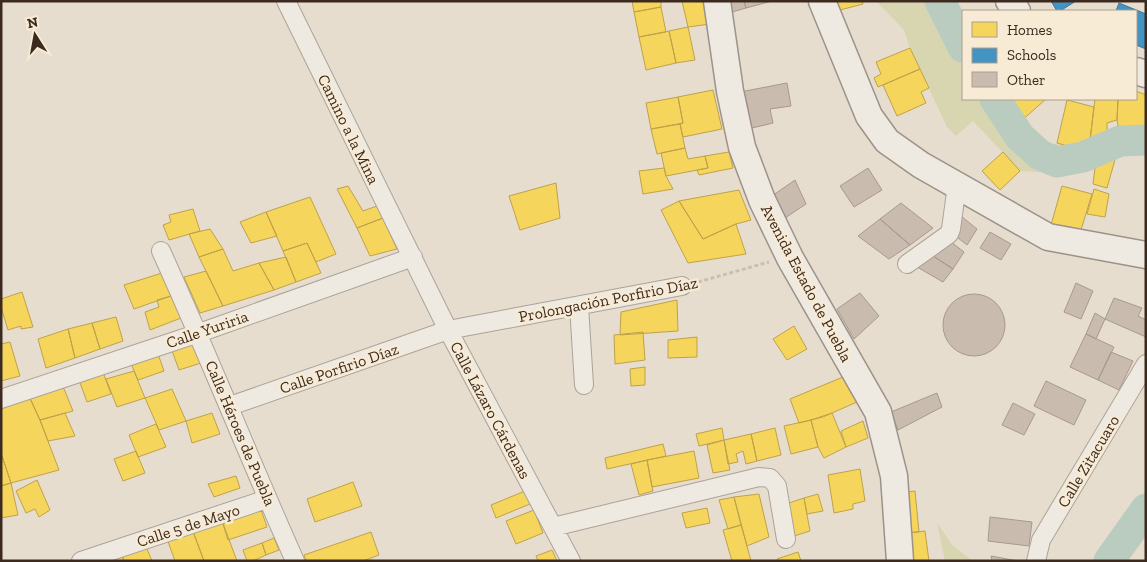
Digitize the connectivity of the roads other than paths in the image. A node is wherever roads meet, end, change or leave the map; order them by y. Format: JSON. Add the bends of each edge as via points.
{"nodes":[{"id":1,"x":286,"y":1,"type":"edge"},
{"id":2,"x":717,"y":1,"type":"edge"},
{"id":3,"x":822,"y":1,"type":"edge"},
{"id":4,"x":957,"y":185,"type":"junction"},
{"id":5,"x":162,"y":251,"type":"dead end"},
{"id":6,"x":1146,"y":255,"type":"edge"},
{"id":7,"x":413,"y":257,"type":"junction"},
{"id":8,"x":908,"y":264,"type":"dead end"},
{"id":9,"x":682,"y":286,"type":"road end"},
{"id":10,"x":579,"y":306,"type":"junction"},
{"id":11,"x":448,"y":330,"type":"junction"},
{"id":12,"x":199,"y":333,"type":"junction"},
{"id":13,"x":1146,"y":364,"type":"edge"},
{"id":14,"x":584,"y":385,"type":"dead end"},
{"id":15,"x":1,"y":399,"type":"edge"},
{"id":16,"x":230,"y":406,"type":"junction"},
{"id":17,"x":267,"y":498,"type":"junction"},
{"id":18,"x":553,"y":527,"type":"junction"},
{"id":19,"x":786,"y":539,"type":"dead end"},
{"id":20,"x":81,"y":561,"type":"edge"},
{"id":21,"x":295,"y":561,"type":"edge"},
{"id":22,"x":571,"y":561,"type":"edge"},
{"id":23,"x":900,"y":561,"type":"edge"},
{"id":24,"x":1036,"y":561,"type":"edge"}],
"edges":[{"from":1,"to":7,"type":"street","name":"Camino a la Mina"},
{"from":2,"to":23,"type":"street","name":"Avenida Estado de Puebla","via":[[742,147],[762,200],[790,258],[878,412],[894,476]]},
{"from":3,"to":4,"type":"street","via":[[869,116],[887,141]]},
{"from":4,"to":6,"type":"street","via":[[1048,237]]},
{"from":4,"to":8,"type":"street","via":[[949,234]]},
{"from":5,"to":12,"type":"street","name":"Calle Héroes de Puebla"},
{"from":7,"to":11,"type":"street","name":"Calle Lázaro Cárdenas"},
{"from":7,"to":12,"type":"street","name":"Calle Yuriria"},
{"from":9,"to":10,"type":"street","name":"Prolongación Porfirio Díaz"},
{"from":10,"to":11,"type":"street","name":"Prolongación Porfirio Díaz"},
{"from":10,"to":14,"type":"street"},
{"from":11,"to":16,"type":"street","name":"Calle Porfirio Díaz"},
{"from":11,"to":18,"type":"street","name":"Calle Lázaro Cárdenas"},
{"from":12,"to":15,"type":"street","name":"Calle Yuriria"},
{"from":12,"to":16,"type":"street","name":"Calle Héroes de Puebla"},
{"from":13,"to":24,"type":"street","name":"Calle Zitacuaro","via":[[1040,540]]},
{"from":16,"to":17,"type":"street","name":"Calle Héroes de Puebla"},
{"from":17,"to":20,"type":"street","name":"Calle 5 de Mayo"},
{"from":17,"to":21,"type":"street","name":"Calle Héroes de Puebla"},
{"from":18,"to":19,"type":"street","via":[[759,477],[770,478],[777,486]]},
{"from":18,"to":22,"type":"street","name":"Calle Lázaro Cárdenas"}]}
